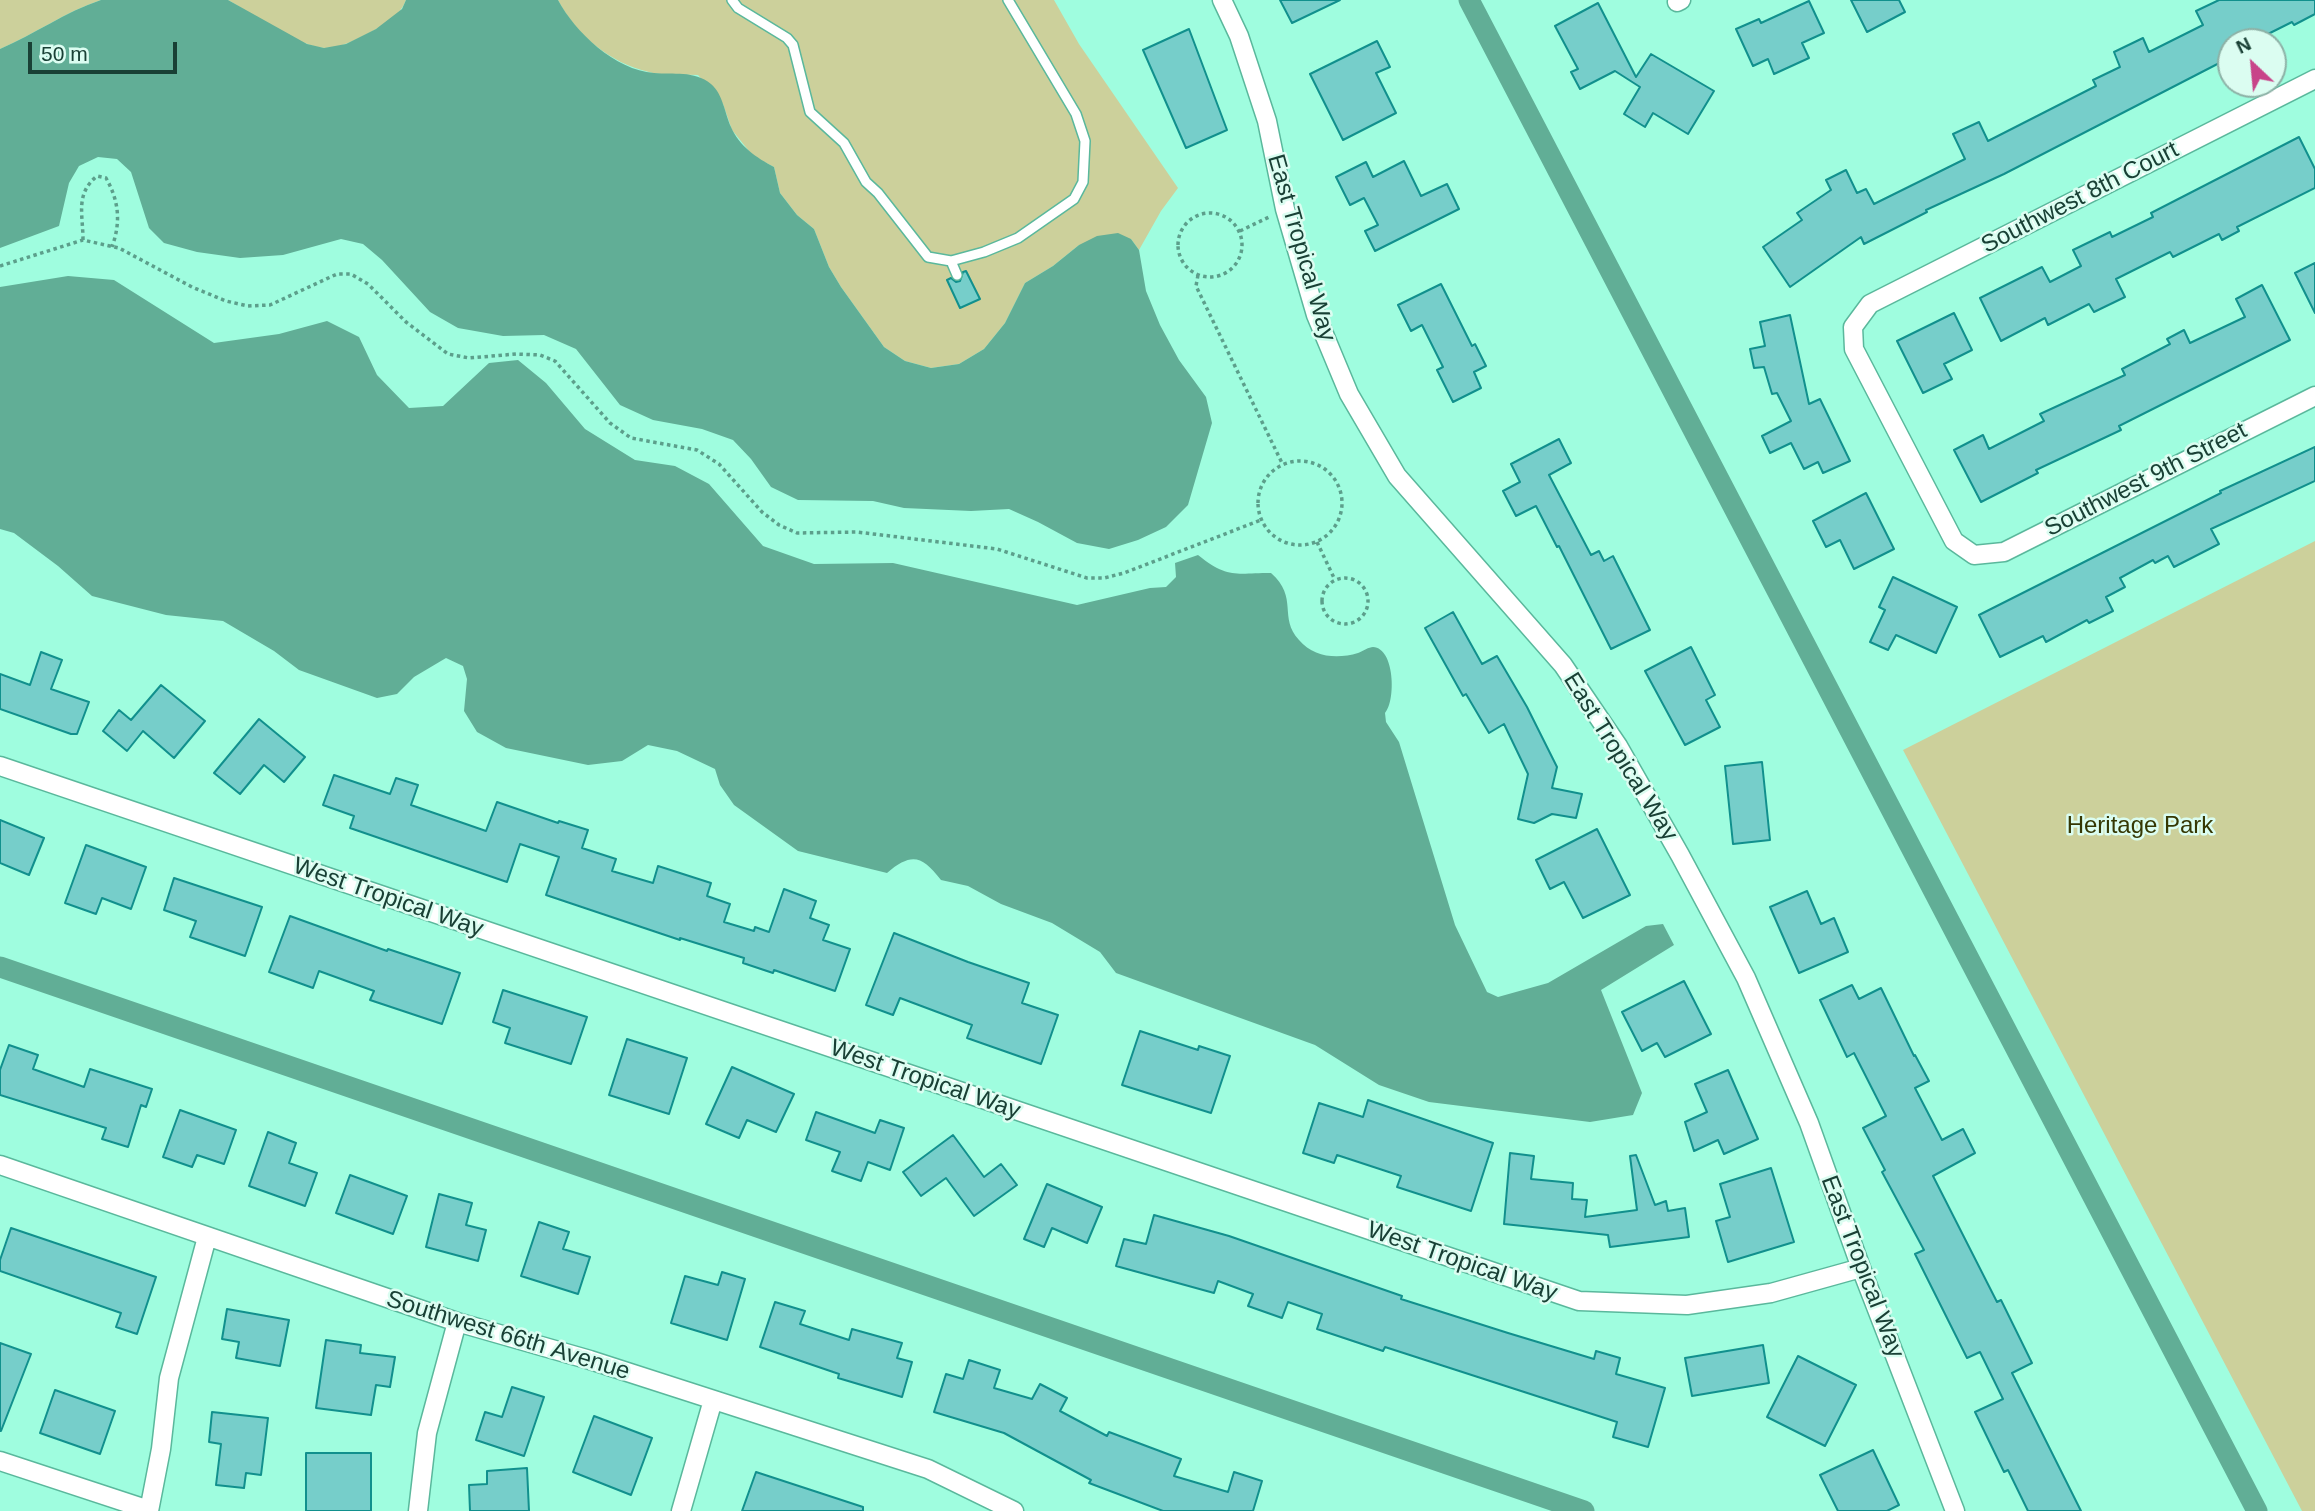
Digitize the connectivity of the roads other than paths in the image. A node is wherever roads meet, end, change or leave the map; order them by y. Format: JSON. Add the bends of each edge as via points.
{"nodes":[{"id":1,"x":732,"y":0,"type":"edge"},
{"id":2,"x":1009,"y":0,"type":"edge"},
{"id":3,"x":1222,"y":0,"type":"edge"},
{"id":4,"x":2315,"y":79,"type":"edge"},
{"id":5,"x":951,"y":261,"type":"junction"},
{"id":6,"x":957,"y":275,"type":"dead end"},
{"id":7,"x":2315,"y":396,"type":"edge"},
{"id":8,"x":1974,"y":555,"type":"joint"},
{"id":9,"x":0,"y":766,"type":"edge"},
{"id":10,"x":0,"y":1165,"type":"edge"},
{"id":11,"x":207,"y":1237,"type":"junction"},
{"id":12,"x":1861,"y":1268,"type":"junction"},
{"id":13,"x":457,"y":1322,"type":"junction"},
{"id":14,"x":713,"y":1400,"type":"junction"},
{"id":15,"x":0,"y":1461,"type":"edge"},
{"id":16,"x":149,"y":1511,"type":"edge"},
{"id":17,"x":418,"y":1511,"type":"edge"},
{"id":18,"x":681,"y":1511,"type":"edge"},
{"id":19,"x":1014,"y":1511,"type":"edge"},
{"id":20,"x":1955,"y":1511,"type":"edge"}],
"edges":[{"from":1,"to":5,"type":"lane","via":[[793,45],[810,112],[844,143],[866,182],[928,257]]},
{"from":2,"to":5,"type":"lane","via":[[1076,114],[1085,141],[1083,182],[1074,199],[1018,238]]},
{"from":3,"to":12,"type":"street","name":"East Tropical Way","via":[[1239,36],[1266,121],[1285,209],[1321,327],[1349,394],[1397,476],[1563,665],[1618,746],[1746,978],[1809,1123]]},
{"from":4,"to":8,"type":"street","name":"Southwest 8th Court","via":[[1870,304],[1853,327],[1854,349],[1954,541]]},
{"from":5,"to":6,"type":"lane"},
{"from":7,"to":8,"type":"street","name":"Southwest 9th Street","via":[[2004,552]]},
{"from":9,"to":12,"type":"street","name":"West Tropical Way","via":[[1578,1301],[1687,1305],[1771,1293]]},
{"from":10,"to":11,"type":"street","name":"Southwest 66th Avenue"},
{"from":11,"to":13,"type":"street","name":"Southwest 66th Avenue"},
{"from":11,"to":16,"type":"street","via":[[169,1378]]},
{"from":12,"to":20,"type":"street","name":"East Tropical Way"},
{"from":13,"to":14,"type":"street","name":"Southwest 66th Avenue"},
{"from":13,"to":17,"type":"street","via":[[427,1433]]},
{"from":14,"to":18,"type":"street"},
{"from":14,"to":19,"type":"street","name":"Southwest 66th Avenue","via":[[928,1469]]},
{"from":15,"to":16,"type":"street"}]}
